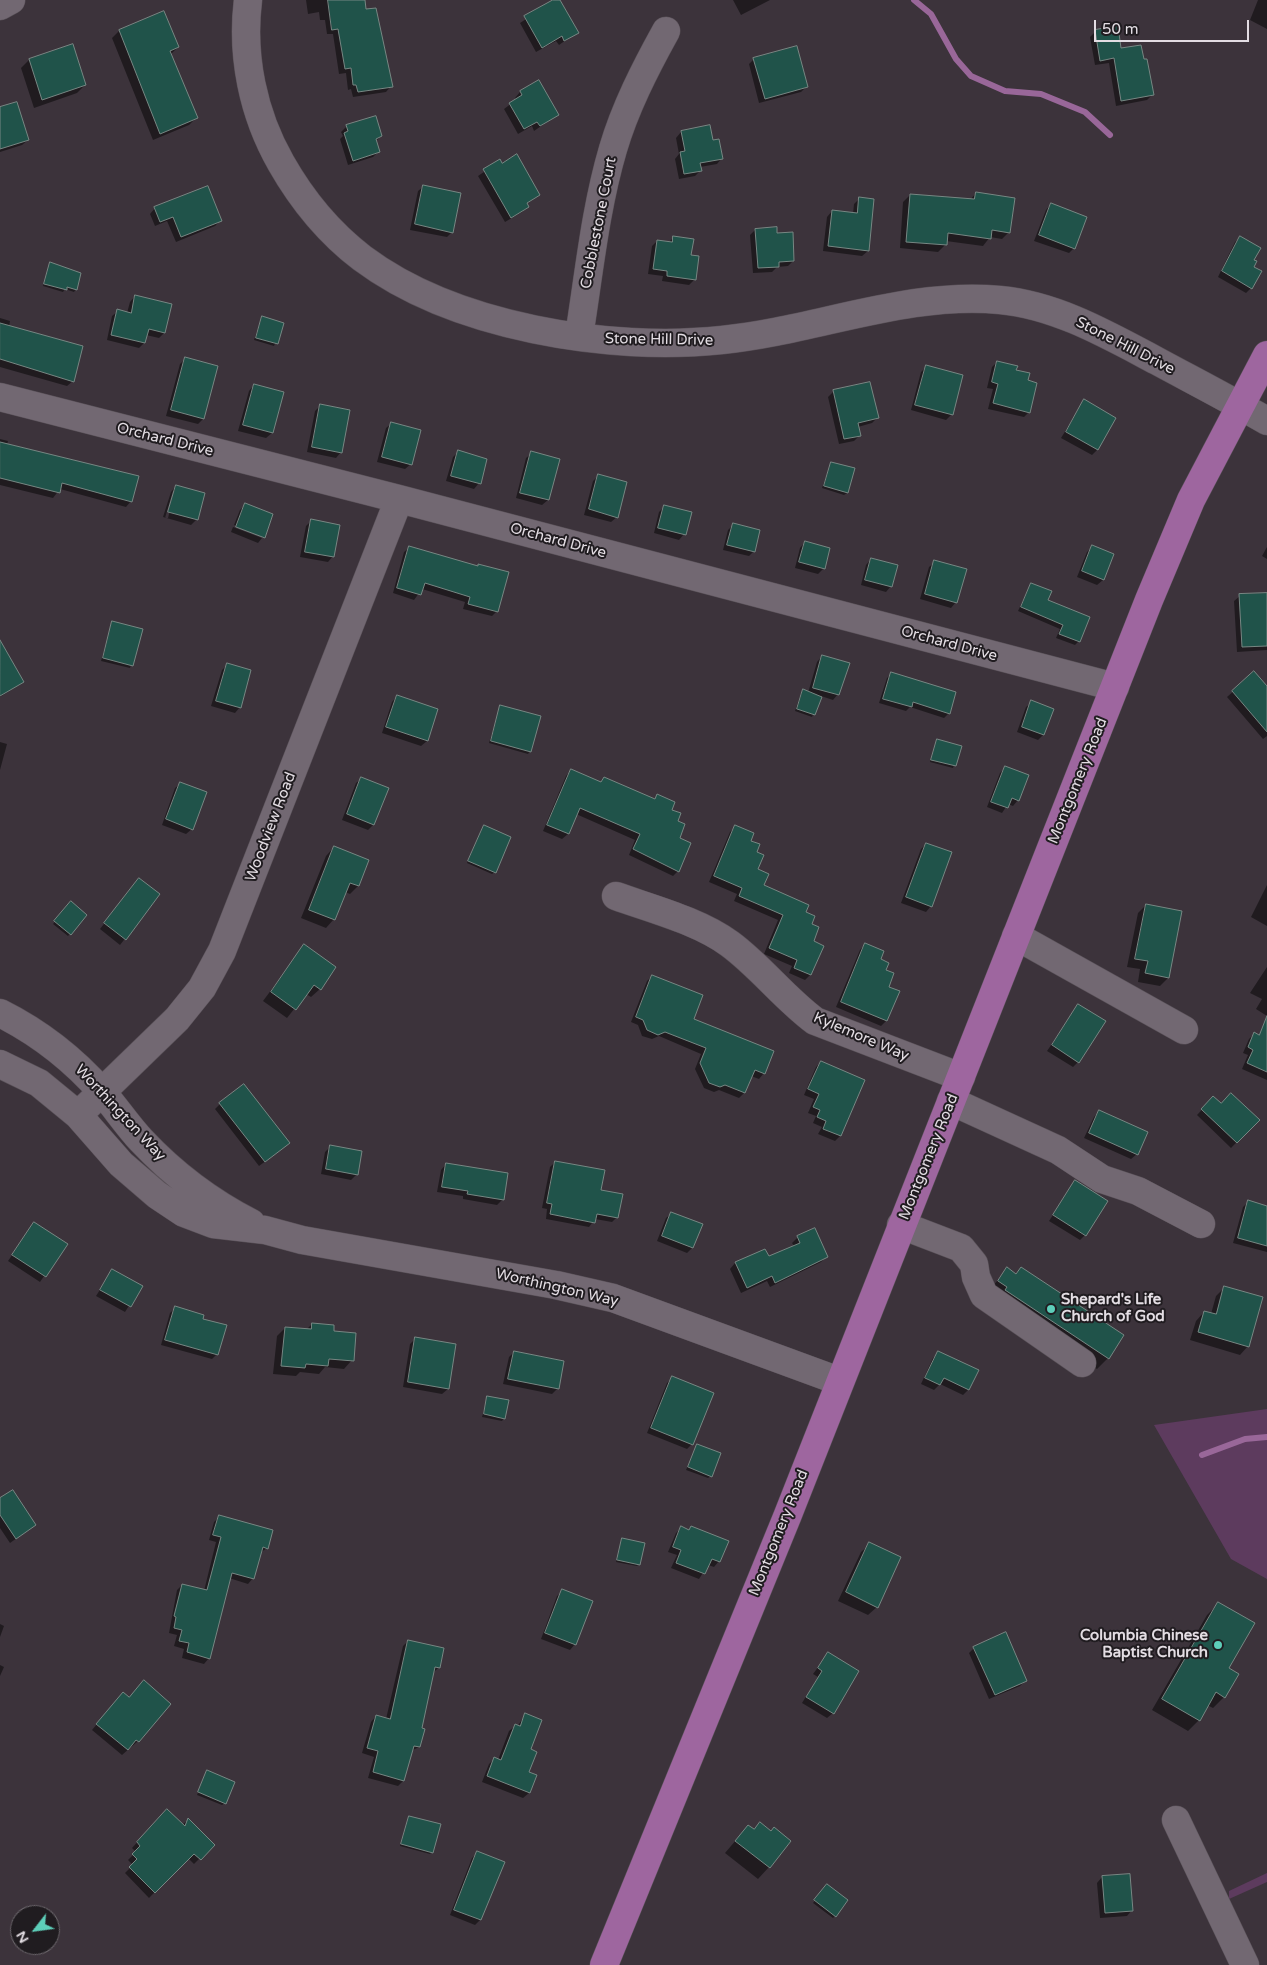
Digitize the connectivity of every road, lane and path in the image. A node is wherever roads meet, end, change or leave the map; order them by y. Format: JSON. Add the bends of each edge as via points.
{"nodes":[{"id":1,"x":12,"y":0,"type":"edge"},
{"id":2,"x":248,"y":0,"type":"edge"},
{"id":3,"x":0,"y":6,"type":"edge"},
{"id":4,"x":666,"y":31,"type":"dead end"},
{"id":5,"x":579,"y":336,"type":"junction"},
{"id":6,"x":1267,"y":355,"type":"edge"},
{"id":7,"x":0,"y":398,"type":"edge"},
{"id":8,"x":1239,"y":405,"type":"junction"},
{"id":9,"x":1267,"y":421,"type":"edge"},
{"id":10,"x":399,"y":500,"type":"junction"},
{"id":11,"x":1115,"y":687,"type":"junction"},
{"id":12,"x":616,"y":896,"type":"dead end"},
{"id":13,"x":1016,"y":936,"type":"junction"},
{"id":14,"x":0,"y":1013,"type":"edge"},
{"id":15,"x":1184,"y":1030,"type":"dead end"},
{"id":16,"x":0,"y":1064,"type":"edge"},
{"id":17,"x":956,"y":1089,"type":"junction"},
{"id":18,"x":102,"y":1092,"type":"junction"},
{"id":19,"x":78,"y":1115,"type":"junction"},
{"id":20,"x":1201,"y":1224,"type":"dead end"},
{"id":21,"x":901,"y":1225,"type":"junction"},
{"id":22,"x":265,"y":1230,"type":"junction"},
{"id":23,"x":1082,"y":1363,"type":"dead end"},
{"id":24,"x":839,"y":1381,"type":"junction"},
{"id":25,"x":1176,"y":1820,"type":"dead end"},
{"id":26,"x":604,"y":1965,"type":"edge"},
{"id":27,"x":1245,"y":1965,"type":"edge"}],
"edges":[{"from":1,"to":3,"type":"street"},
{"from":2,"to":5,"type":"street","name":"Stone Hill Drive","via":[[245,21],[254,100],[269,141],[293,183],[322,222],[362,257],[402,284],[452,306],[512,324]]},
{"from":4,"to":5,"type":"street","name":"Cobblestone Court","via":[[642,74],[613,149],[601,200]]},
{"from":5,"to":8,"type":"street","name":"Stone Hill Drive","via":[[630,342],[722,340],[774,333],[918,302],[962,297],[1004,300],[1048,310],[1093,327]]},
{"from":6,"to":8,"type":"main road","name":"Montgomery Road"},
{"from":7,"to":10,"type":"street","name":"Orchard Drive"},
{"from":8,"to":9,"type":"street","name":"Stone Hill Drive"},
{"from":8,"to":11,"type":"main road","name":"Montgomery Road","via":[[1191,500]]},
{"from":10,"to":11,"type":"street","name":"Orchard Drive"},
{"from":10,"to":18,"type":"street","name":"Woodview Road","via":[[222,951],[202,988],[177,1019]]},
{"from":11,"to":13,"type":"main road","name":"Montgomery Road"},
{"from":12,"to":17,"type":"street","name":"Kylemore Way","via":[[707,930],[745,956],[795,1006],[815,1021]]},
{"from":13,"to":15,"type":"street"},
{"from":13,"to":17,"type":"main road","name":"Montgomery Road"},
{"from":14,"to":18,"type":"street","name":"Worthington Way","via":[[29,1028],[67,1056]]},
{"from":16,"to":19,"type":"street","name":"Worthington Way","via":[[40,1083]]},
{"from":17,"to":20,"type":"street","name":"Kylemore Way","via":[[1102,1179],[1138,1191]]},
{"from":17,"to":21,"type":"main road","name":"Montgomery Road"},
{"from":18,"to":19,"type":"street","name":"Woodview Road"},
{"from":18,"to":22,"type":"street","name":"Worthington Way","via":[[141,1140],[202,1194]]},
{"from":19,"to":22,"type":"street","name":"Worthington Way","via":[[121,1164],[156,1195],[184,1213],[213,1224]]},
{"from":21,"to":23,"type":"street","via":[[961,1248],[974,1264],[984,1295]]},
{"from":21,"to":24,"type":"main road","name":"Montgomery Road"},
{"from":22,"to":24,"type":"street","name":"Worthington Way","via":[[302,1240],[556,1284],[613,1298]]},
{"from":24,"to":26,"type":"main road","name":"Montgomery Road","via":[[787,1517]]},
{"from":25,"to":27,"type":"street"}]}
